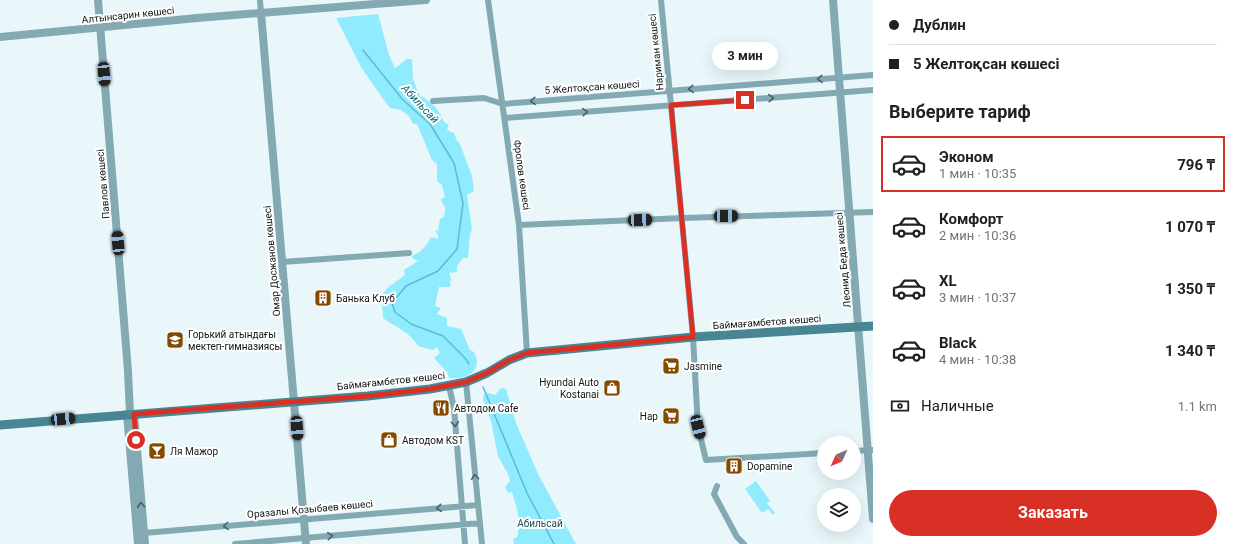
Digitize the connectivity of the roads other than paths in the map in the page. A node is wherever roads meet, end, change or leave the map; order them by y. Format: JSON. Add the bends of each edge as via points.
{"nodes":[{"id":1,"x":98,"y":0,"type":"edge"},
{"id":2,"x":260,"y":0,"type":"edge"},
{"id":3,"x":426,"y":0,"type":"edge"},
{"id":4,"x":488,"y":0,"type":"edge"},
{"id":5,"x":661,"y":0,"type":"edge"},
{"id":6,"x":832,"y":0,"type":"edge"},
{"id":7,"x":261,"y":13,"type":"junction"},
{"id":8,"x":100,"y":28,"type":"junction"},
{"id":9,"x":0,"y":37,"type":"edge"},
{"id":10,"x":873,"y":75,"type":"edge"},
{"id":11,"x":838,"y":77,"type":"junction"},
{"id":12,"x":873,"y":90,"type":"edge"},
{"id":13,"x":670,"y":91,"type":"junction"},
{"id":14,"x":839,"y":92,"type":"junction"},
{"id":15,"x":433,"y":101,"type":"dead end"},
{"id":16,"x":503,"y":104,"type":"junction"},
{"id":17,"x":671,"y":105,"type":"junction"},
{"id":18,"x":505,"y":118,"type":"junction"},
{"id":19,"x":873,"y":212,"type":"edge"},
{"id":20,"x":849,"y":213,"type":"junction"},
{"id":21,"x":683,"y":218,"type":"junction"},
{"id":22,"x":519,"y":225,"type":"junction"},
{"id":23,"x":409,"y":252,"type":"dead end"},
{"id":24,"x":282,"y":262,"type":"junction"},
{"id":25,"x":873,"y":326,"type":"edge"},
{"id":26,"x":859,"y":327,"type":"junction"},
{"id":27,"x":693,"y":337,"type":"junction"},
{"id":28,"x":527,"y":353,"type":"junction"},
{"id":29,"x":466,"y":382,"type":"junction"},
{"id":30,"x":448,"y":386,"type":"junction"},
{"id":31,"x":295,"y":401,"type":"junction"},
{"id":32,"x":130,"y":414,"type":"junction"},
{"id":33,"x":0,"y":424,"type":"edge"},
{"id":34,"x":870,"y":450,"type":"edge"},
{"id":35,"x":817,"y":453,"type":"edge"},
{"id":36,"x":717,"y":486,"type":"dead end"},
{"id":37,"x":478,"y":505,"type":"junction"},
{"id":38,"x":462,"y":506,"type":"junction"},
{"id":39,"x":873,"y":519,"type":"edge"},
{"id":40,"x":304,"y":520,"type":"junction"},
{"id":41,"x":480,"y":523,"type":"junction"},
{"id":42,"x":463,"y":524,"type":"junction"},
{"id":43,"x":144,"y":533,"type":"junction"},
{"id":44,"x":306,"y":541,"type":"edge"},
{"id":45,"x":138,"y":544,"type":"edge"},
{"id":46,"x":145,"y":544,"type":"edge"},
{"id":47,"x":235,"y":544,"type":"edge"},
{"id":48,"x":465,"y":544,"type":"edge"},
{"id":49,"x":482,"y":544,"type":"edge"},
{"id":50,"x":744,"y":544,"type":"edge"}],
"edges":[{"from":1,"to":8,"type":"street","name":"Павлов көшесі"},
{"from":2,"to":7,"type":"street","name":"Омар Досжанов көшесі"},
{"from":3,"to":7,"type":"street","name":"Алтынсарин көшесі"},
{"from":4,"to":16,"type":"street","name":"Фролов көшесі"},
{"from":5,"to":13,"type":"street","name":"Нариман көшесі"},
{"from":6,"to":11,"type":"street","name":"Леонид Беда көшесі"},
{"from":7,"to":8,"type":"street","name":"Алтынсарин көшесі"},
{"from":7,"to":24,"type":"street","name":"Омар Досжанов көшесі"},
{"from":8,"to":9,"type":"street","name":"Алтынсарин көшесі"},
{"from":8,"to":32,"type":"street","name":"Павлов көшесі"},
{"from":10,"to":11,"type":"street","name":"5 Желтоқсан көшесі"},
{"from":11,"to":13,"type":"street","name":"5 Желтоқсан көшесі","one_way":true},
{"from":11,"to":14,"type":"street","name":"Леонид Беда көшесі"},
{"from":12,"to":14,"type":"street"},
{"from":13,"to":16,"type":"street","name":"5 Желтоқсан көшесі","one_way":true},
{"from":13,"to":17,"type":"street","name":"Нариман көшесі"},
{"from":17,"to":14,"type":"street","one_way":true},
{"from":14,"to":20,"type":"street","name":"Леонид Беда көшесі"},
{"from":15,"to":16,"type":"street","name":"5 Желтоқсан көшесі","via":[[484,98]]},
{"from":16,"to":18,"type":"street","name":"Фролов көшесі"},
{"from":18,"to":17,"type":"street","one_way":true},
{"from":17,"to":21,"type":"street","name":"Нариман көшесі"},
{"from":18,"to":22,"type":"street","name":"Фролов көшесі"},
{"from":19,"to":20,"type":"street"},
{"from":20,"to":21,"type":"street"},
{"from":20,"to":26,"type":"street","name":"Леонид Беда көшесі"},
{"from":21,"to":22,"type":"street"},
{"from":21,"to":27,"type":"street","name":"Нариман көшесі"},
{"from":22,"to":28,"type":"street","name":"Фролов көшесі"},
{"from":23,"to":24,"type":"street"},
{"from":24,"to":31,"type":"street","name":"Омар Досжанов көшесі"},
{"from":25,"to":26,"type":"main road","name":"Баймағамбетов көшесі"},
{"from":26,"to":27,"type":"main road","name":"Баймағамбетов көшесі"},
{"from":26,"to":34,"type":"street","name":"Леонид Беда көшесі"},
{"from":27,"to":28,"type":"main road","name":"Баймағамбетов көшесі"},
{"from":27,"to":35,"type":"street","name":"Нариман көшесі","via":[[698,427],[706,460]]},
{"from":28,"to":29,"type":"main road","name":"Баймағамбетов көшесі"},
{"from":29,"to":30,"type":"main road","name":"Баймағамбетов көшесі"},
{"from":37,"to":29,"type":"street","one_way":true},
{"from":30,"to":31,"type":"main road","name":"Баймағамбетов көшесі","via":[[368,396]]},
{"from":30,"to":38,"type":"street","one_way":true,"via":[[454,408]]},
{"from":31,"to":32,"type":"main road","name":"Баймағамбетов көшесі"},
{"from":31,"to":40,"type":"street","name":"Омар Досжанов көшесі"},
{"from":32,"to":33,"type":"main road","name":"Баймағамбетов көшесі"},
{"from":43,"to":32,"type":"street","name":"Павлов көшесі","one_way":true},
{"from":32,"to":45,"type":"street","name":"Павлов көшесі"},
{"from":34,"to":39,"type":"street","name":"Леонид Беда көшесі"},
{"from":36,"to":50,"type":"street","via":[[714,494],[737,538]]},
{"from":37,"to":38,"type":"street","name":"Оразалы Қозыбаев көшесі"},
{"from":37,"to":41,"type":"street"},
{"from":38,"to":40,"type":"street","name":"Оразалы Қозыбаев көшесі","one_way":true},
{"from":38,"to":42,"type":"street"},
{"from":40,"to":43,"type":"street","name":"Оразалы Қозыбаев көшесі","one_way":true},
{"from":40,"to":44,"type":"street","name":"Омар Досжанов көшесі"},
{"from":41,"to":42,"type":"street"},
{"from":41,"to":49,"type":"street"},
{"from":44,"to":42,"type":"street","one_way":true},
{"from":42,"to":48,"type":"street"},
{"from":43,"to":46,"type":"street","name":"Павлов көшесі"},
{"from":44,"to":47,"type":"street"}]}
